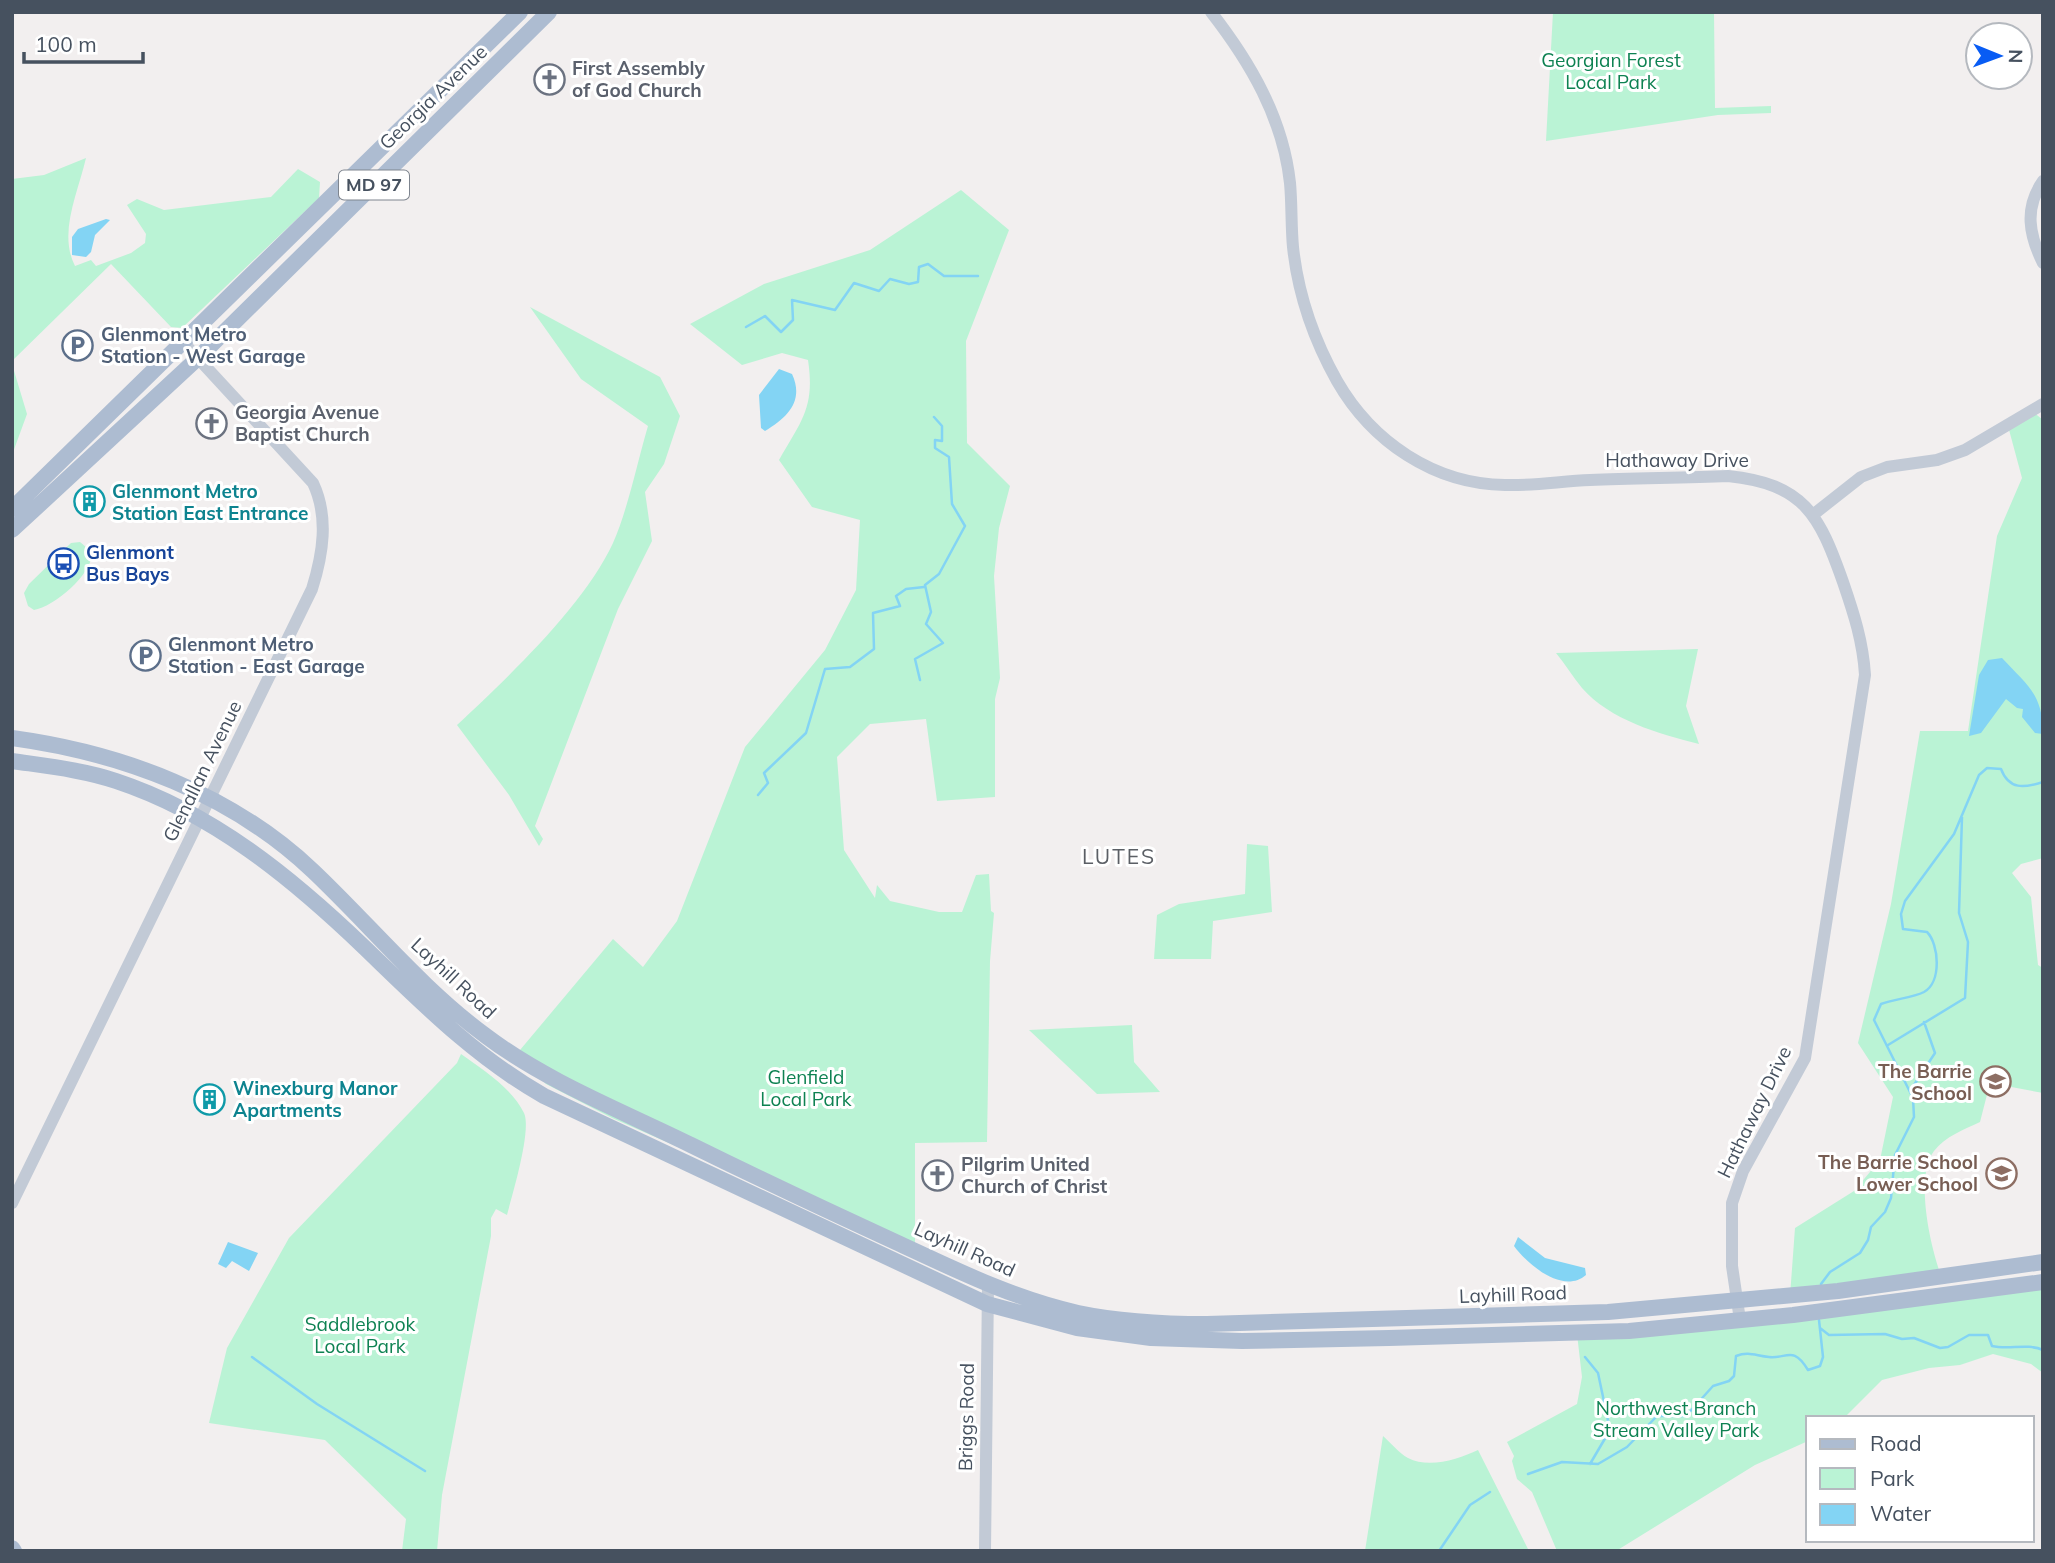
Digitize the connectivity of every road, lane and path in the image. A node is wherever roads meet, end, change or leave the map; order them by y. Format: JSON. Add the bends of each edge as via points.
{"nodes":[{"id":1,"x":520,"y":12,"type":"edge"},
{"id":2,"x":549,"y":12,"type":"edge"},
{"id":3,"x":1211,"y":12,"type":"edge"},
{"id":4,"x":2043,"y":181,"type":"edge"},
{"id":5,"x":2043,"y":263,"type":"edge"},
{"id":6,"x":183,"y":342,"type":"junction"},
{"id":7,"x":199,"y":357,"type":"junction"},
{"id":8,"x":2043,"y":404,"type":"edge"},
{"id":9,"x":12,"y":509,"type":"edge"},
{"id":10,"x":1814,"y":514,"type":"junction"},
{"id":11,"x":12,"y":530,"type":"edge"},
{"id":12,"x":12,"y":738,"type":"edge"},
{"id":13,"x":12,"y":761,"type":"edge"},
{"id":14,"x":211,"y":797,"type":"junction"},
{"id":15,"x":200,"y":819,"type":"junction"},
{"id":16,"x":12,"y":1203,"type":"edge"},
{"id":17,"x":2043,"y":1262,"type":"edge"},
{"id":18,"x":2043,"y":1282,"type":"edge"},
{"id":19,"x":988,"y":1284,"type":"junction"},
{"id":20,"x":1738,"y":1301,"type":"junction"},
{"id":21,"x":987,"y":1304,"type":"junction"},
{"id":22,"x":1740,"y":1320,"type":"junction"},
{"id":23,"x":985,"y":1551,"type":"edge"}],
"edges":[{"from":1,"to":6,"type":"main road","name":"Georgia Avenue","number":"MD 97"},
{"from":2,"to":7,"type":"main road","name":"Georgia Avenue","number":"MD 97"},
{"from":3,"to":10,"type":"street","name":"Hathaway Drive","via":[[1255,75],[1283,143],[1293,247],[1318,343],[1342,389],[1377,433],[1420,464],[1479,482],[1529,485],[1737,477],[1770,483]]},
{"from":4,"to":5,"type":"street","via":[[2030,227]]},
{"from":6,"to":7,"type":"street","name":"Glenallan Avenue"},
{"from":6,"to":9,"type":"main road","name":"Georgia Avenue","number":"MD 97"},
{"from":7,"to":11,"type":"main road","name":"Georgia Avenue","number":"MD 97"},
{"from":7,"to":14,"type":"street","name":"Glenallan Avenue","via":[[313,482],[323,524],[312,589]]},
{"from":8,"to":10,"type":"street","via":[[1965,450],[1861,477]]},
{"from":10,"to":20,"type":"street","name":"Hathaway Drive","via":[[1829,541],[1855,616],[1865,676],[1805,1058],[1743,1171],[1732,1203],[1732,1266]]},
{"from":12,"to":14,"type":"main road","name":"Layhill Road","via":[[114,759]]},
{"from":13,"to":15,"type":"main road","name":"Layhill Road","via":[[114,780]]},
{"from":14,"to":15,"type":"street","name":"Glenallan Avenue"},
{"from":14,"to":19,"type":"main road","name":"Layhill Road","via":[[312,869],[446,1005],[532,1067]]},
{"from":15,"to":16,"type":"street","name":"Glenallan Avenue"},
{"from":15,"to":21,"type":"main road","name":"Layhill Road","via":[[241,842],[311,898],[413,996],[506,1074]]},
{"from":17,"to":20,"type":"main road","name":"Layhill Road","via":[[1955,1277]]},
{"from":18,"to":22,"type":"main road","name":"Layhill Road"},
{"from":19,"to":20,"type":"main road","name":"Layhill Road","via":[[1073,1311],[1156,1324],[1608,1312]]},
{"from":19,"to":21,"type":"street","name":"Briggs Road"},
{"from":20,"to":22,"type":"street","name":"Hathaway Drive"},
{"from":21,"to":22,"type":"main road","name":"Layhill Road","via":[[1077,1328],[1151,1338],[1242,1341],[1577,1334]]},
{"from":21,"to":23,"type":"street","name":"Briggs Road"}]}
